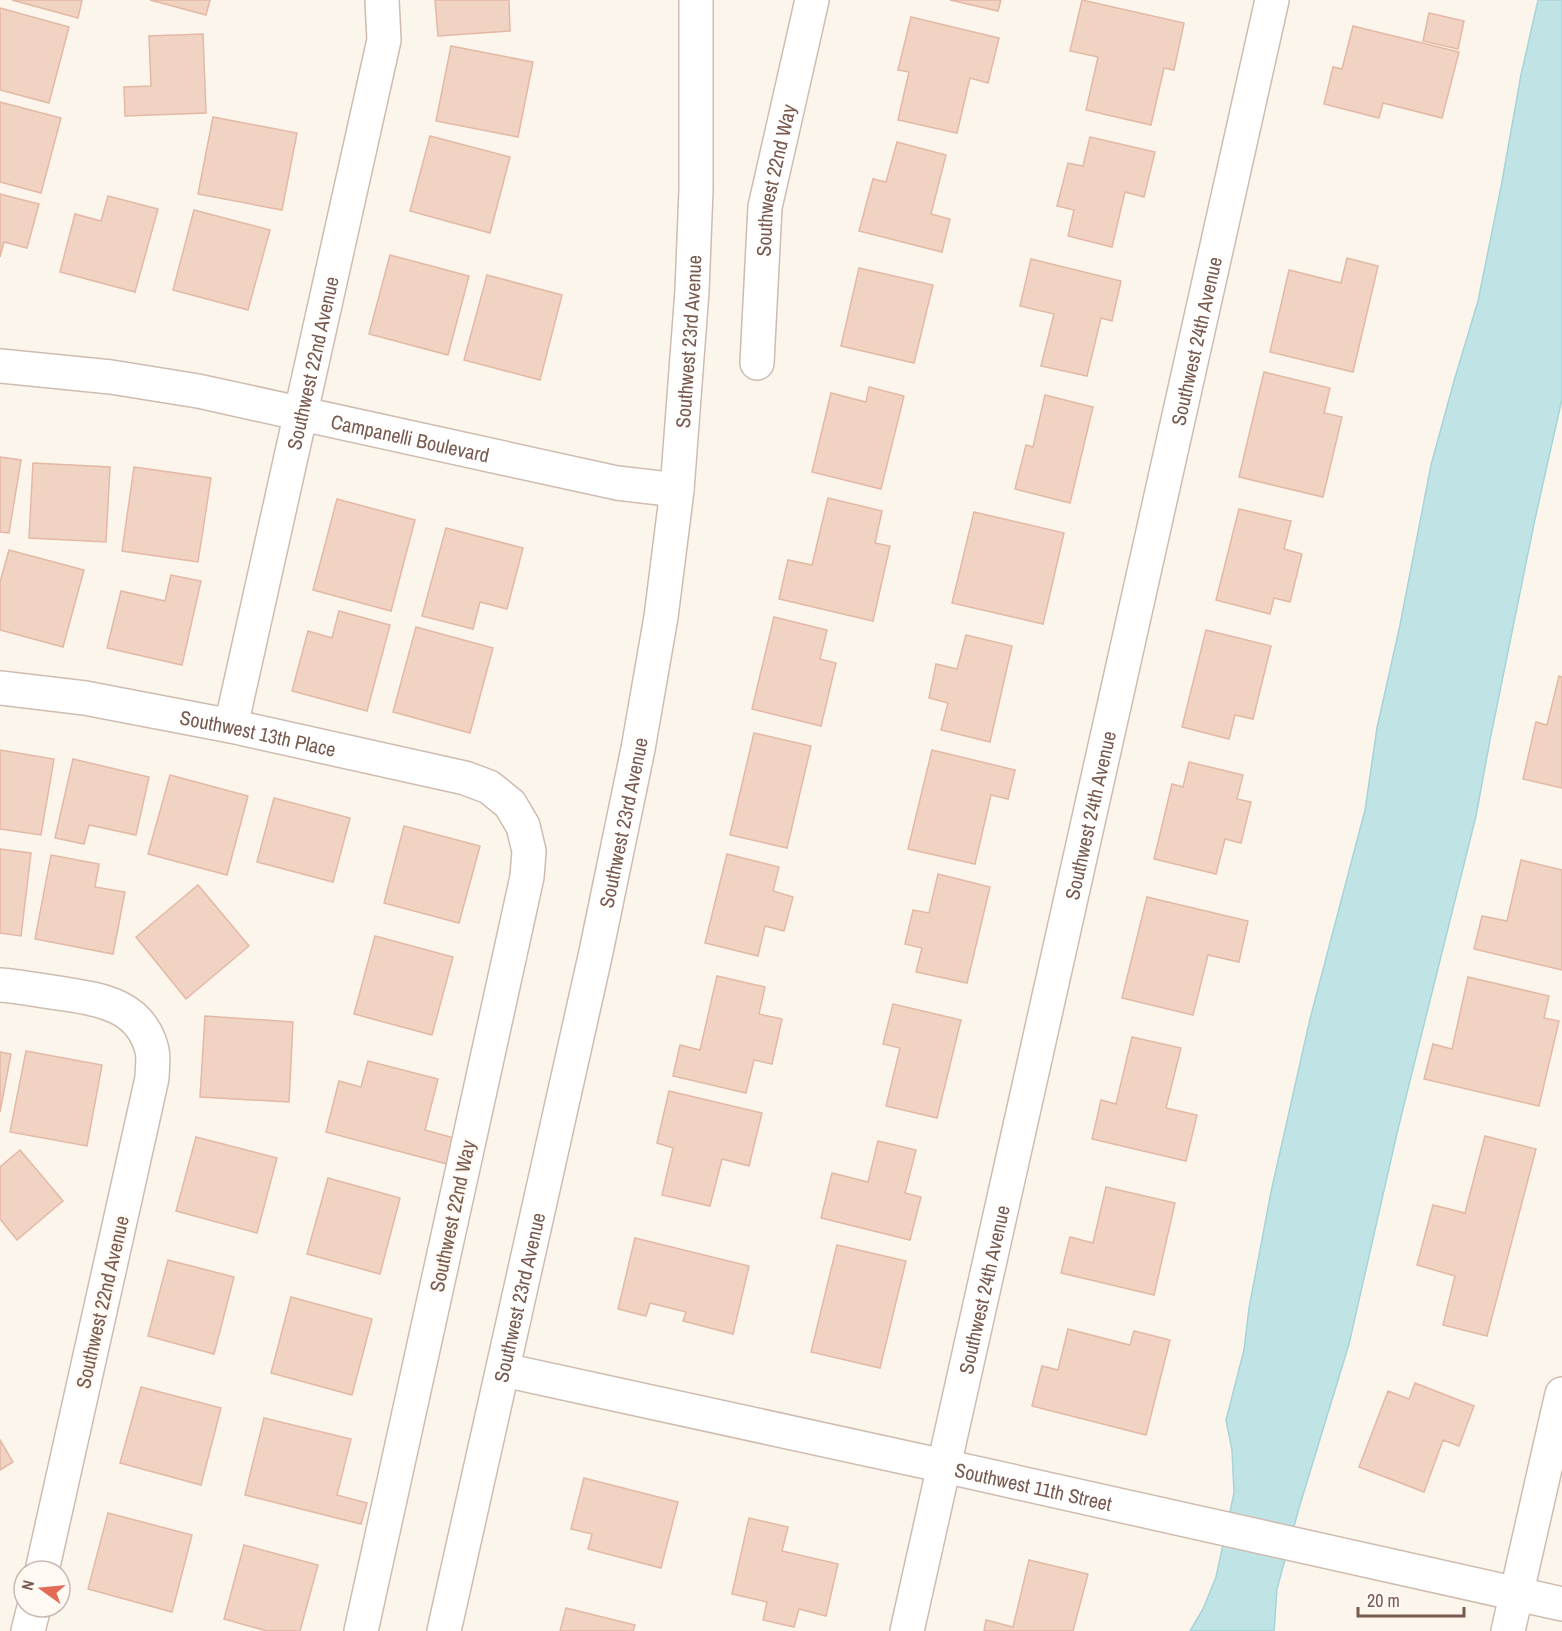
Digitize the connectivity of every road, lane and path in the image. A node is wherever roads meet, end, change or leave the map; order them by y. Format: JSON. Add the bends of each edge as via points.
{"nodes":[{"id":1,"x":382,"y":0,"type":"edge"},
{"id":2,"x":696,"y":0,"type":"edge"},
{"id":3,"x":812,"y":0,"type":"edge"},
{"id":4,"x":1272,"y":0,"type":"edge"},
{"id":5,"x":757,"y":363,"type":"dead end"},
{"id":6,"x":0,"y":366,"type":"edge"},
{"id":7,"x":300,"y":412,"type":"junction"},
{"id":8,"x":677,"y":490,"type":"junction"},
{"id":9,"x":0,"y":688,"type":"edge"},
{"id":10,"x":231,"y":726,"type":"junction"},
{"id":11,"x":510,"y":804,"type":"joint"},
{"id":12,"x":0,"y":985,"type":"edge"},
{"id":13,"x":504,"y":1371,"type":"junction"},
{"id":14,"x":1562,"y":1394,"type":"edge"},
{"id":15,"x":944,"y":1466,"type":"junction"},
{"id":16,"x":45,"y":1559,"type":"edge"},
{"id":17,"x":1516,"y":1594,"type":"junction"},
{"id":18,"x":1562,"y":1604,"type":"edge"},
{"id":19,"x":361,"y":1631,"type":"edge"},
{"id":20,"x":444,"y":1631,"type":"edge"},
{"id":21,"x":907,"y":1631,"type":"edge"},
{"id":22,"x":1508,"y":1631,"type":"edge"}],
"edges":[{"from":1,"to":7,"type":"street","name":"Southwest 22nd Avenue","via":[[384,40]]},
{"from":2,"to":8,"type":"street","name":"Southwest 23rd Avenue","via":[[693,269]]},
{"from":3,"to":5,"type":"street","name":"Southwest 22nd Way","via":[[765,207]]},
{"from":4,"to":15,"type":"street","name":"Southwest 24th Avenue"},
{"from":6,"to":7,"type":"street","name":"Campanelli Boulevard","via":[[111,377]]},
{"from":7,"to":8,"type":"street","name":"Campanelli Boulevard","via":[[616,483]]},
{"from":7,"to":10,"type":"street","name":"Southwest 22nd Avenue"},
{"from":8,"to":13,"type":"street","name":"Southwest 23rd Avenue","via":[[662,617],[631,783]]},
{"from":9,"to":10,"type":"street","name":"Southwest 13th Place","via":[[85,698]]},
{"from":10,"to":11,"type":"street","name":"Southwest 13th Place","via":[[465,778],[489,787]]},
{"from":11,"to":19,"type":"street","name":"Southwest 22nd Way","via":[[523,826],[530,851],[527,877]]},
{"from":12,"to":16,"type":"street","name":"Southwest 22nd Avenue","via":[[100,1000],[124,1010],[139,1024],[152,1052],[152,1078]]},
{"from":13,"to":15,"type":"street","name":"Southwest 11th Street"},
{"from":13,"to":20,"type":"street","name":"Southwest 23rd Avenue"},
{"from":14,"to":17,"type":"street"},
{"from":15,"to":17,"type":"street","name":"Southwest 11th Street"},
{"from":15,"to":21,"type":"street","name":"Southwest 24th Avenue"},
{"from":17,"to":18,"type":"street","name":"Southwest 11th Street"},
{"from":17,"to":22,"type":"street"}]}
